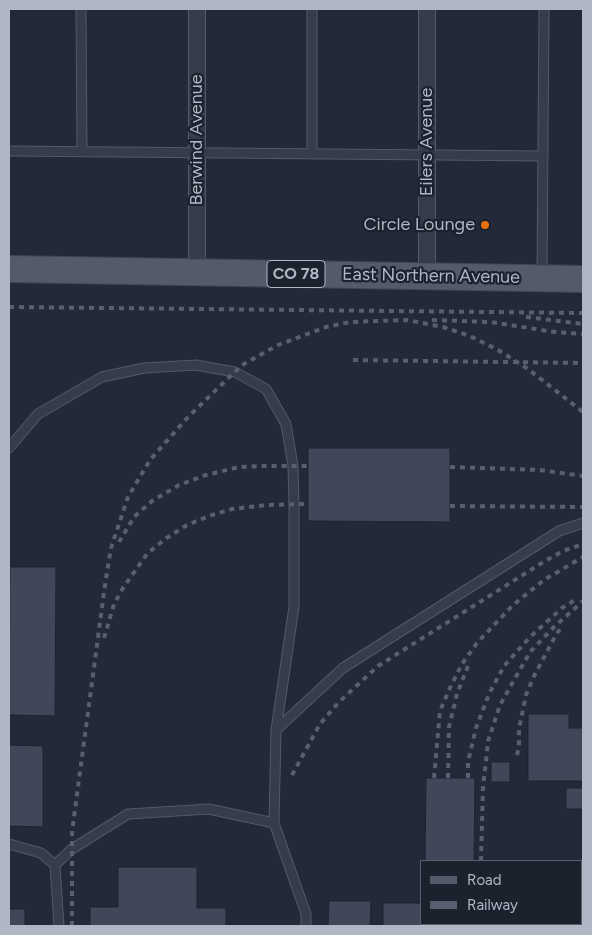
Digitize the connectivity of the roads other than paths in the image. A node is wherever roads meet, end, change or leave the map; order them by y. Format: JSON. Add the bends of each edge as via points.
{"nodes":[{"id":1,"x":81,"y":9,"type":"edge"},
{"id":2,"x":198,"y":9,"type":"edge"},
{"id":3,"x":312,"y":9,"type":"edge"},
{"id":4,"x":427,"y":9,"type":"edge"},
{"id":5,"x":544,"y":9,"type":"edge"},
{"id":6,"x":9,"y":151,"type":"edge"},
{"id":7,"x":82,"y":152,"type":"junction"},
{"id":8,"x":197,"y":153,"type":"junction"},
{"id":9,"x":312,"y":154,"type":"junction"},
{"id":10,"x":427,"y":155,"type":"junction"},
{"id":11,"x":543,"y":156,"type":"junction"},
{"id":12,"x":9,"y":268,"type":"edge"},
{"id":13,"x":197,"y":272,"type":"junction"},
{"id":14,"x":427,"y":276,"type":"junction"},
{"id":15,"x":542,"y":278,"type":"junction"},
{"id":16,"x":583,"y":279,"type":"edge"},
{"id":17,"x":9,"y":448,"type":"edge"},
{"id":18,"x":583,"y":523,"type":"edge"},
{"id":19,"x":276,"y":730,"type":"junction"},
{"id":20,"x":274,"y":823,"type":"junction"},
{"id":21,"x":9,"y":844,"type":"edge"},
{"id":22,"x":55,"y":865,"type":"junction"},
{"id":23,"x":59,"y":926,"type":"edge"},
{"id":24,"x":306,"y":926,"type":"edge"}],
"edges":[{"from":1,"to":7,"type":"lane"},
{"from":2,"to":8,"type":"street","name":"Berwind Avenue"},
{"from":3,"to":9,"type":"lane"},
{"from":4,"to":10,"type":"street","name":"Eilers Avenue"},
{"from":5,"to":11,"type":"lane"},
{"from":6,"to":7,"type":"lane"},
{"from":7,"to":8,"type":"lane"},
{"from":8,"to":9,"type":"lane"},
{"from":8,"to":13,"type":"street","name":"Berwind Avenue"},
{"from":9,"to":10,"type":"lane"},
{"from":10,"to":11,"type":"lane"},
{"from":10,"to":14,"type":"street","name":"Eilers Avenue"},
{"from":11,"to":15,"type":"lane"},
{"from":12,"to":13,"type":"main road","name":"East Northern Avenue","number":"CO 78"},
{"from":13,"to":14,"type":"main road","name":"East Northern Avenue","number":"CO 78"},
{"from":14,"to":15,"type":"main road","name":"East Northern Avenue","number":"CO 78"},
{"from":15,"to":16,"type":"main road","name":"East Northern Avenue","number":"CO 78"},
{"from":17,"to":19,"type":"lane","via":[[38,414],[102,377],[144,368],[196,365],[235,372],[266,389],[286,424],[294,505],[294,607]]},
{"from":18,"to":19,"type":"lane","via":[[559,531],[343,668]]},
{"from":19,"to":20,"type":"lane"},
{"from":20,"to":22,"type":"lane","via":[[209,809],[128,814],[72,849]]},
{"from":20,"to":24,"type":"lane","via":[[306,914]]},
{"from":21,"to":22,"type":"lane","via":[[41,853]]},
{"from":22,"to":23,"type":"lane"}]}
